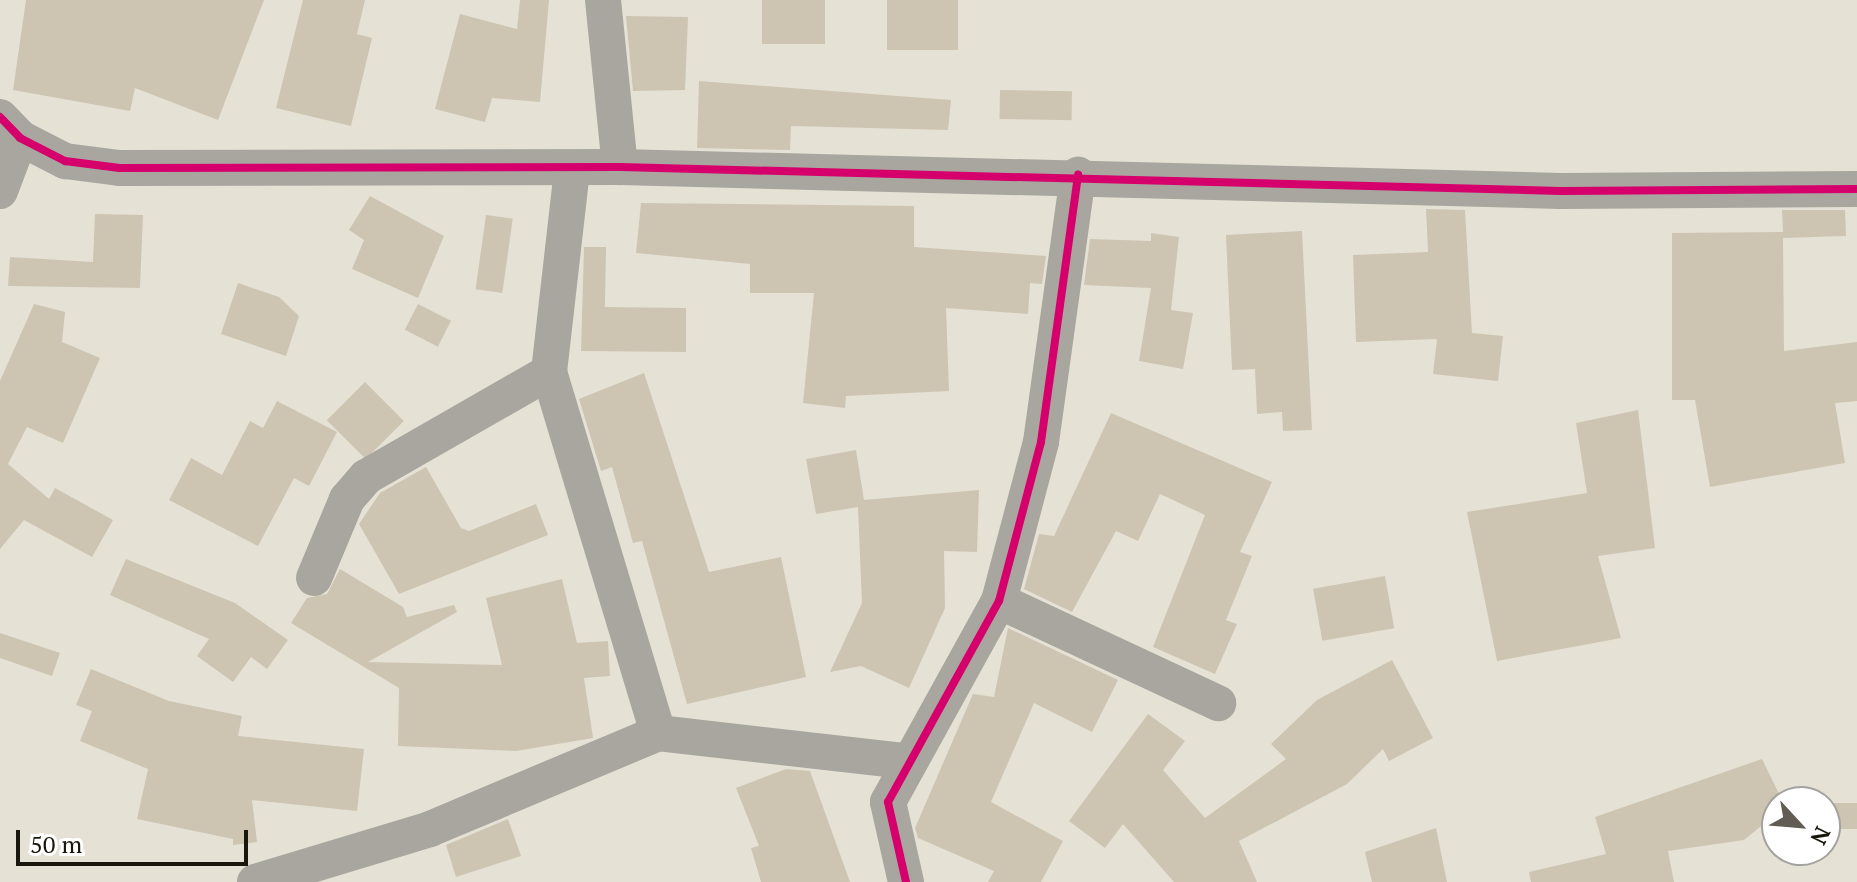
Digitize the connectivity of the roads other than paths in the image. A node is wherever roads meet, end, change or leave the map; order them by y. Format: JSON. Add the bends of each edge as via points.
{"nodes":[{"id":1,"x":603,"y":0,"type":"edge"},
{"id":2,"x":10,"y":127,"type":"edge"},
{"id":3,"x":620,"y":167,"type":"junction"},
{"id":4,"x":572,"y":170,"type":"junction"},
{"id":5,"x":1078,"y":175,"type":"junction"},
{"id":6,"x":1857,"y":189,"type":"edge"},
{"id":7,"x":0,"y":191,"type":"edge"},
{"id":8,"x":549,"y":372,"type":"junction"},
{"id":9,"x":314,"y":578,"type":"dead end"},
{"id":10,"x":999,"y":601,"type":"junction"},
{"id":11,"x":1218,"y":703,"type":"dead end"},
{"id":12,"x":658,"y":733,"type":"junction"},
{"id":13,"x":905,"y":761,"type":"junction"},
{"id":14,"x":255,"y":882,"type":"edge"},
{"id":15,"x":906,"y":882,"type":"edge"}],
"edges":[{"from":1,"to":3,"type":"street"},
{"from":2,"to":4,"type":"street","via":[[65,161],[120,168]]},
{"from":2,"to":7,"type":"street"},
{"from":3,"to":4,"type":"street"},
{"from":3,"to":5,"type":"street"},
{"from":4,"to":8,"type":"street"},
{"from":5,"to":6,"type":"street","via":[[1561,191]]},
{"from":5,"to":10,"type":"street","via":[[1041,442]]},
{"from":8,"to":9,"type":"street","via":[[366,477],[347,499]]},
{"from":8,"to":12,"type":"street"},
{"from":10,"to":11,"type":"street"},
{"from":10,"to":13,"type":"street"},
{"from":12,"to":13,"type":"street"},
{"from":12,"to":14,"type":"street","via":[[430,829]]},
{"from":13,"to":15,"type":"street","via":[[888,802]]}]}
